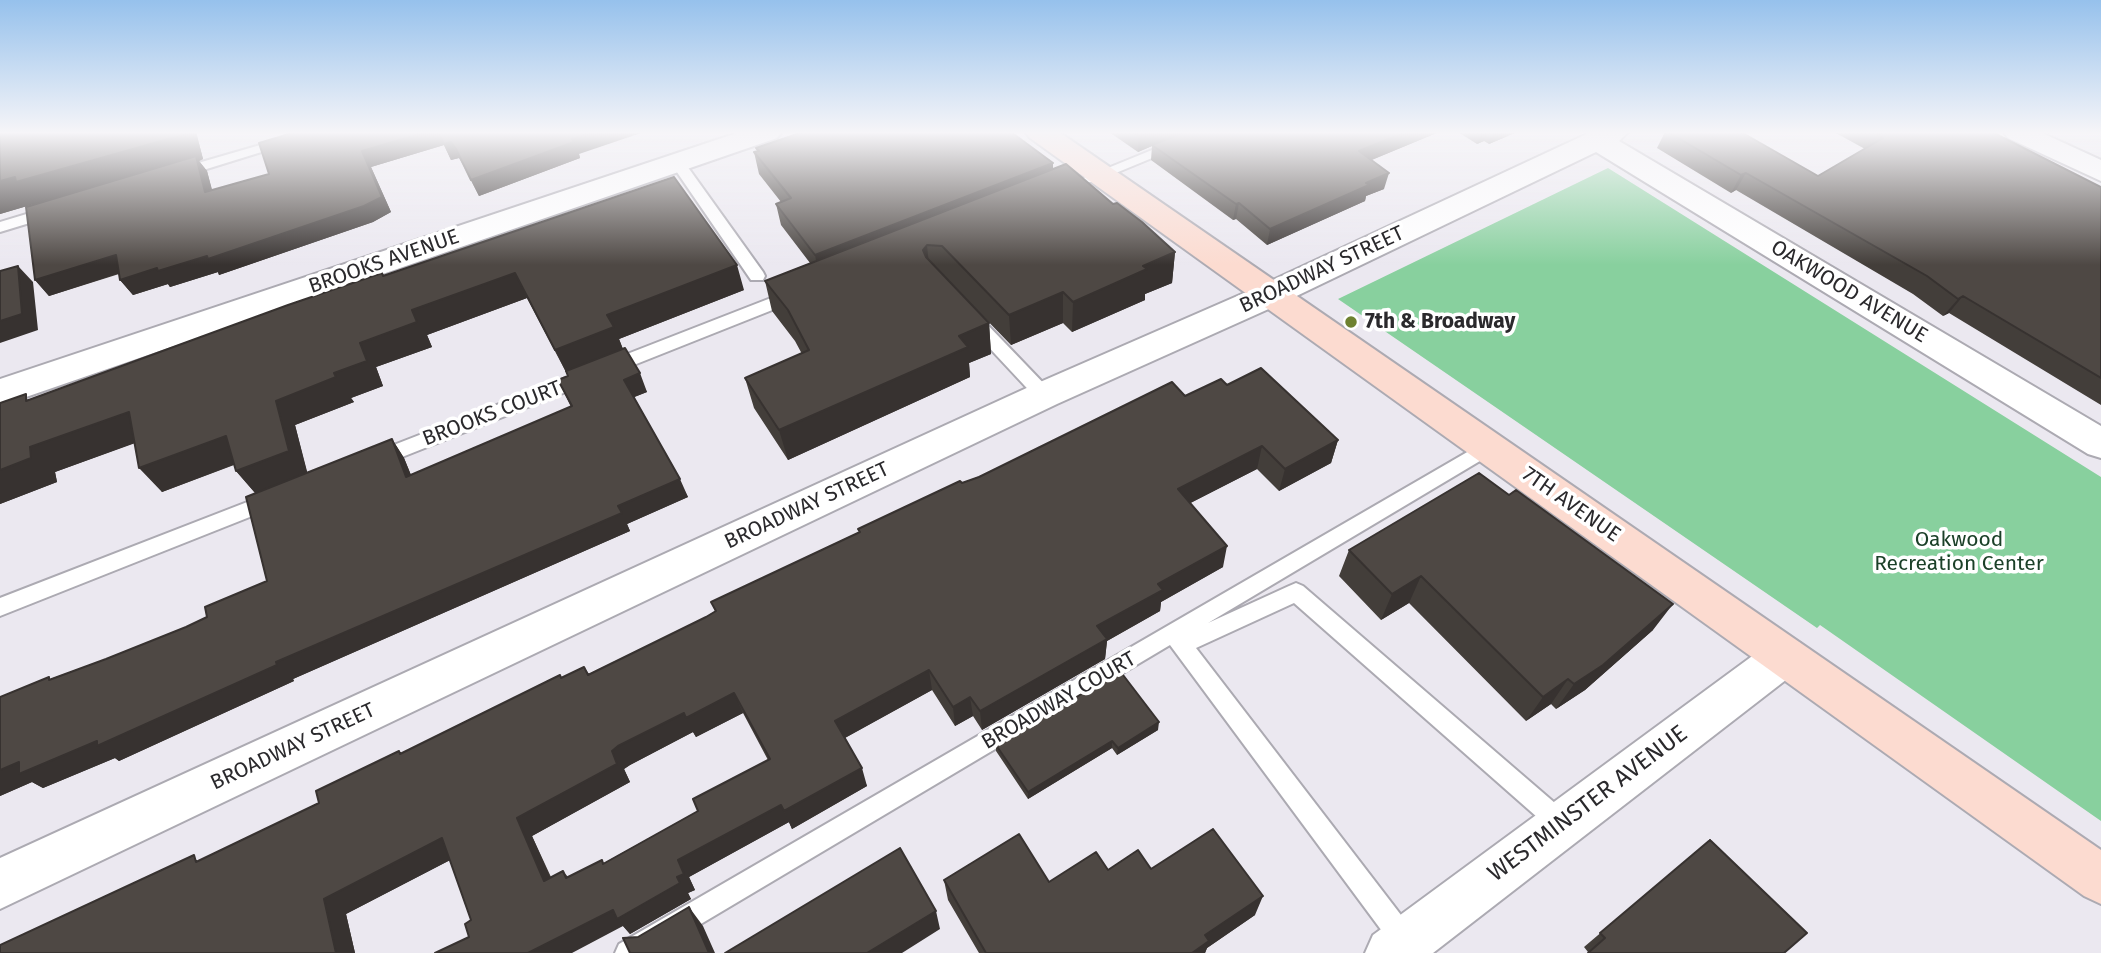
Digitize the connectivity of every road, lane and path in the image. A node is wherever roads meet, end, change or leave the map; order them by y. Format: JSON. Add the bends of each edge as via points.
{"nodes":[{"id":1,"x":169,"y":176,"type":"edge"},
{"id":2,"x":635,"y":176,"type":"edge"},
{"id":3,"x":687,"y":176,"type":"edge"},
{"id":4,"x":1080,"y":176,"type":"edge"},
{"id":5,"x":1095,"y":176,"type":"edge"},
{"id":6,"x":1520,"y":176,"type":"edge"},
{"id":7,"x":1670,"y":176,"type":"edge"},
{"id":8,"x":160,"y":179,"type":"edge"},
{"id":9,"x":1084,"y":181,"type":"junction"},
{"id":10,"x":66,"y":207,"type":"edge"},
{"id":11,"x":0,"y":227,"type":"edge"},
{"id":12,"x":757,"y":276,"type":"dead end"},
{"id":13,"x":806,"y":290,"type":"edge"},
{"id":14,"x":1270,"y":295,"type":"junction"},
{"id":15,"x":964,"y":311,"type":"edge"},
{"id":16,"x":0,"y":393,"type":"edge"},
{"id":17,"x":1044,"y":395,"type":"junction"},
{"id":18,"x":2101,"y":444,"type":"edge"},
{"id":19,"x":1488,"y":447,"type":"junction"},
{"id":20,"x":364,"y":464,"type":"edge"},
{"id":21,"x":286,"y":495,"type":"edge"},
{"id":22,"x":0,"y":607,"type":"edge"},
{"id":23,"x":1785,"y":656,"type":"junction"},
{"id":24,"x":1562,"y":824,"type":"junction"},
{"id":25,"x":2101,"y":879,"type":"edge"},
{"id":26,"x":0,"y":884,"type":"edge"},
{"id":27,"x":1398,"y":947,"type":"edge"},
{"id":28,"x":628,"y":953,"type":"edge"}],
"edges":[{"from":1,"to":8,"type":"lane"},
{"from":2,"to":16,"type":"street","name":"BROOKS AVENUE"},
{"from":3,"to":12,"type":"lane"},
{"from":4,"to":9,"type":"street","name":"7TH AVENUE"},
{"from":5,"to":9,"type":"lane"},
{"from":6,"to":14,"type":"street","name":"BROADWAY STREET"},
{"from":7,"to":18,"type":"street","name":"OAKWOOD AVENUE"},
{"from":9,"to":14,"type":"street","name":"7TH AVENUE"},
{"from":10,"to":11,"type":"lane"},
{"from":13,"to":20,"type":"lane","name":"BROOKS COURT"},
{"from":14,"to":17,"type":"street","name":"BROADWAY STREET"},
{"from":14,"to":19,"type":"street","name":"7TH AVENUE"},
{"from":15,"to":17,"type":"lane"},
{"from":17,"to":26,"type":"street","name":"BROADWAY STREET"},
{"from":19,"to":23,"type":"street","name":"7TH AVENUE"},
{"from":19,"to":28,"type":"lane","name":"BROADWAY COURT"},
{"from":21,"to":22,"type":"lane"},
{"from":23,"to":24,"type":"street","name":"WESTMINSTER AVENUE"},
{"from":23,"to":25,"type":"street","name":"7TH AVENUE"},
{"from":24,"to":27,"type":"street","name":"WESTMINSTER AVENUE"},
{"from":24,"to":27,"type":"lane","via":[[1296,592],[1181,645]]}]}
